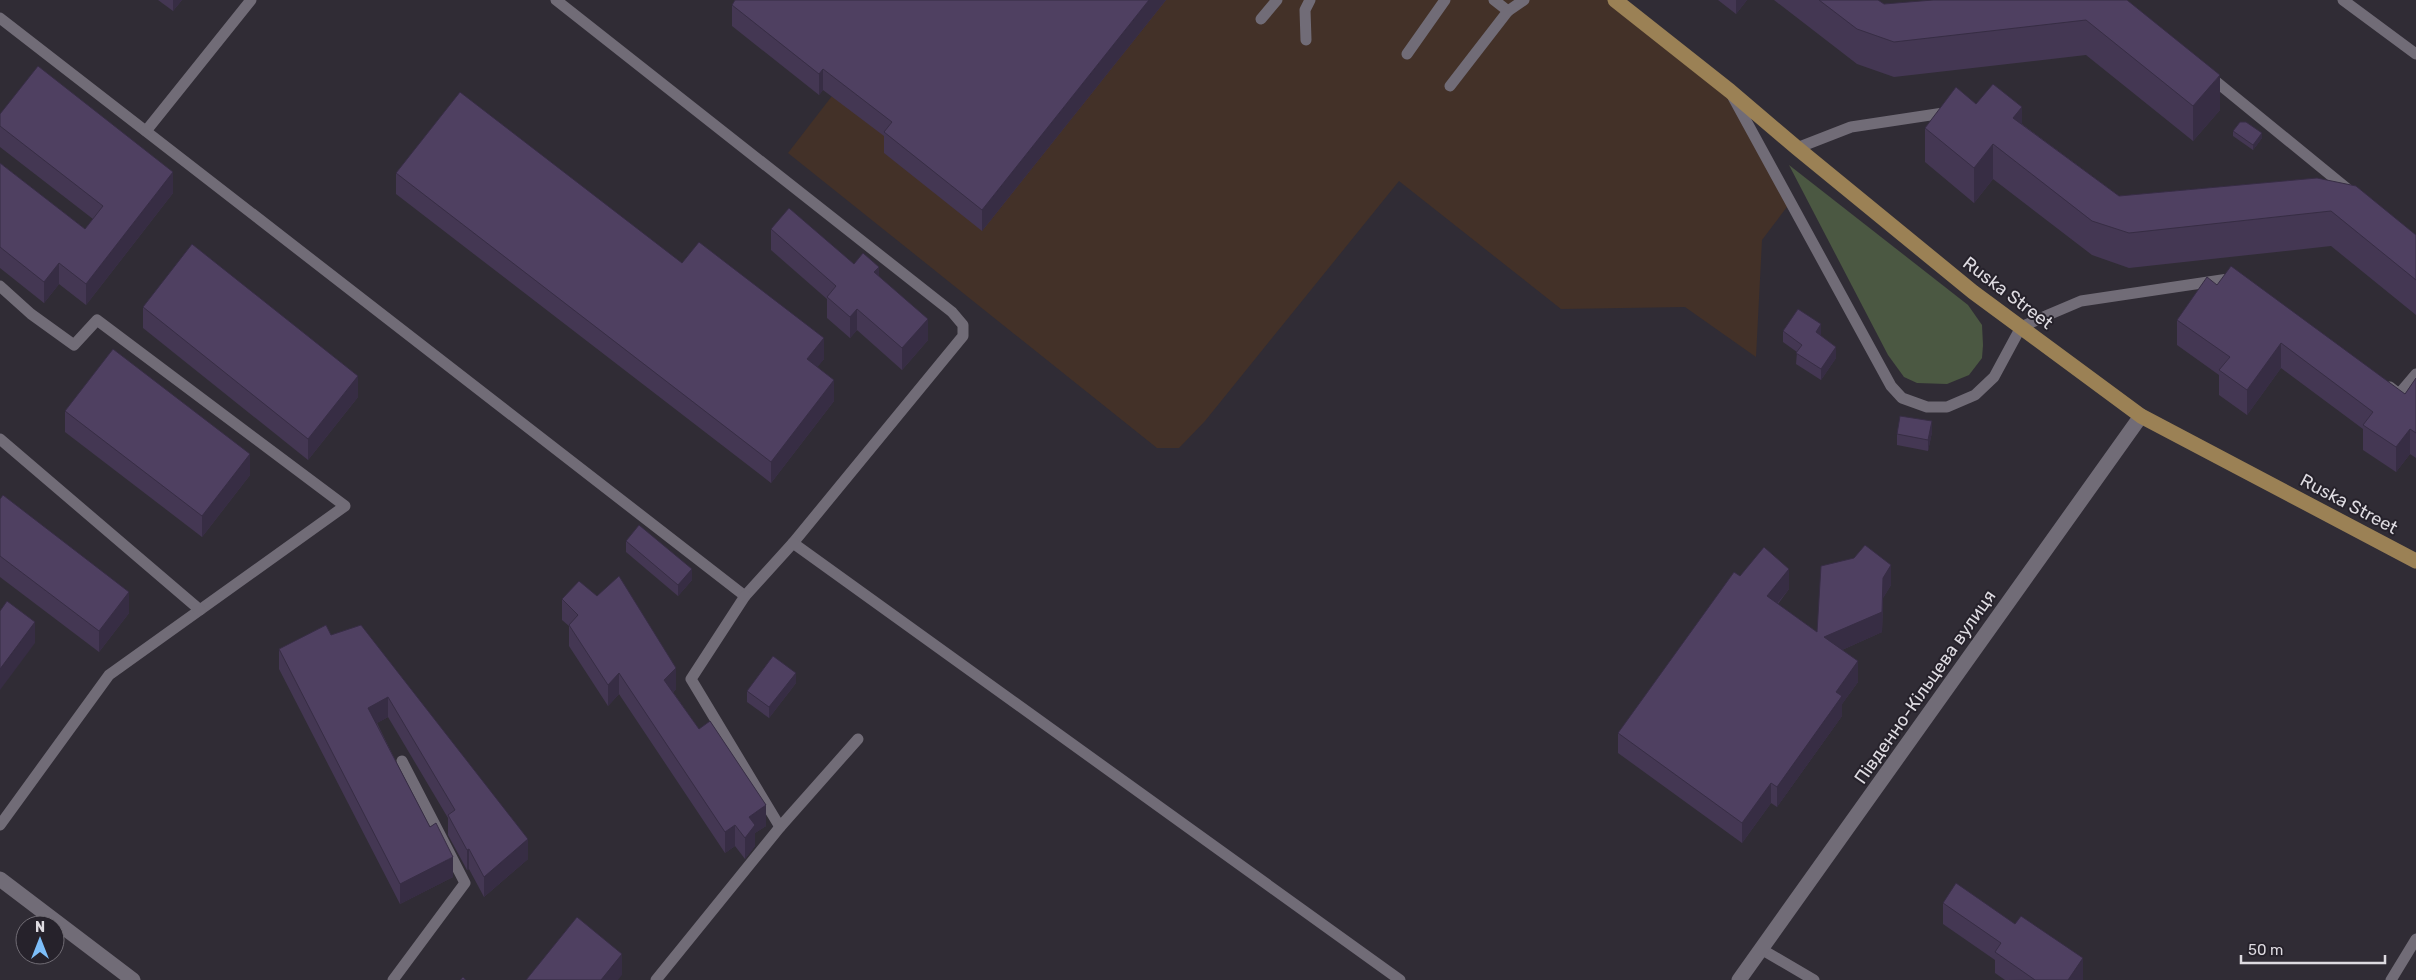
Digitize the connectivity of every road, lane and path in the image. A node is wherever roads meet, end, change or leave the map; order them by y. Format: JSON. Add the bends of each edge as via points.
{"nodes":[{"id":1,"x":251,"y":0,"type":"edge"},
{"id":2,"x":556,"y":0,"type":"edge"},
{"id":3,"x":1277,"y":0,"type":"edge"},
{"id":4,"x":1310,"y":0,"type":"edge"},
{"id":5,"x":1445,"y":0,"type":"edge"},
{"id":6,"x":1494,"y":0,"type":"edge"},
{"id":7,"x":1524,"y":0,"type":"edge"},
{"id":8,"x":1615,"y":0,"type":"edge"},
{"id":9,"x":2343,"y":0,"type":"edge"},
{"id":10,"x":1508,"y":11,"type":"junction"},
{"id":11,"x":0,"y":18,"type":"edge"},
{"id":12,"x":1261,"y":19,"type":"dead end"},
{"id":13,"x":1306,"y":40,"type":"dead end"},
{"id":14,"x":1407,"y":54,"type":"dead end"},
{"id":15,"x":2416,"y":54,"type":"edge"},
{"id":16,"x":2200,"y":69,"type":"edge"},
{"id":17,"x":1450,"y":86,"type":"dead end"},
{"id":18,"x":1730,"y":91,"type":"junction"},
{"id":19,"x":1961,"y":111,"type":"edge"},
{"id":20,"x":146,"y":131,"type":"junction"},
{"id":21,"x":1797,"y":148,"type":"junction"},
{"id":22,"x":2334,"y":196,"type":"edge"},
{"id":23,"x":2249,"y":283,"type":"edge"},
{"id":24,"x":0,"y":286,"type":"edge"},
{"id":25,"x":2022,"y":327,"type":"junction"},
{"id":26,"x":2416,"y":374,"type":"edge"},
{"id":27,"x":2384,"y":382,"type":"edge"},
{"id":28,"x":2141,"y":416,"type":"junction"},
{"id":29,"x":0,"y":439,"type":"edge"},
{"id":30,"x":793,"y":542,"type":"junction"},
{"id":31,"x":2416,"y":560,"type":"edge"},
{"id":32,"x":745,"y":596,"type":"junction"},
{"id":33,"x":200,"y":610,"type":"junction"},
{"id":34,"x":858,"y":739,"type":"dead end"},
{"id":35,"x":402,"y":761,"type":"dead end"},
{"id":36,"x":0,"y":825,"type":"edge"},
{"id":37,"x":780,"y":827,"type":"junction"},
{"id":38,"x":0,"y":879,"type":"edge"},
{"id":39,"x":2416,"y":939,"type":"edge"},
{"id":40,"x":1761,"y":949,"type":"junction"},
{"id":41,"x":133,"y":980,"type":"edge"},
{"id":42,"x":394,"y":980,"type":"edge"},
{"id":43,"x":656,"y":980,"type":"edge"},
{"id":44,"x":1400,"y":980,"type":"edge"},
{"id":45,"x":1739,"y":980,"type":"edge"},
{"id":46,"x":1814,"y":980,"type":"edge"},
{"id":47,"x":2391,"y":980,"type":"edge"}],
"edges":[{"from":1,"to":20,"type":"lane"},
{"from":2,"to":30,"type":"lane","via":[[952,312],[963,325],[963,336]]},
{"from":3,"to":12,"type":"lane"},
{"from":4,"to":13,"type":"lane","via":[[1305,10]]},
{"from":5,"to":14,"type":"lane"},
{"from":6,"to":10,"type":"lane"},
{"from":7,"to":10,"type":"lane"},
{"from":8,"to":18,"type":"main road","name":"Ruska Street"},
{"from":9,"to":15,"type":"lane"},
{"from":10,"to":17,"type":"lane"},
{"from":11,"to":20,"type":"lane"},
{"from":16,"to":22,"type":"lane","via":[[2358,198]]},
{"from":18,"to":21,"type":"main road","name":"Ruska Street"},
{"from":18,"to":25,"type":"lane","via":[[1874,357],[1902,398],[1927,407],[1947,407],[1975,396],[1994,377]]},
{"from":19,"to":21,"type":"lane","via":[[1851,127]]},
{"from":20,"to":32,"type":"lane"},
{"from":21,"to":25,"type":"main road","name":"Ruska Street","via":[[1973,292]]},
{"from":23,"to":25,"type":"lane","via":[[2241,277],[2081,301]]},
{"from":24,"to":33,"type":"lane","via":[[31,314],[74,345],[97,320],[346,506]]},
{"from":25,"to":28,"type":"main road","name":"Ruska Street"},
{"from":26,"to":27,"type":"lane","via":[[2399,394]]},
{"from":28,"to":31,"type":"main road","name":"Ruska Street"},
{"from":28,"to":40,"type":"street","name":"Південно-Кільцева вулиця"},
{"from":29,"to":33,"type":"lane"},
{"from":30,"to":32,"type":"lane"},
{"from":30,"to":44,"type":"lane"},
{"from":32,"to":37,"type":"lane","via":[[691,679]]},
{"from":33,"to":36,"type":"lane","via":[[109,675]]},
{"from":34,"to":37,"type":"lane"},
{"from":35,"to":42,"type":"lane","via":[[464,883]]},
{"from":37,"to":43,"type":"lane"},
{"from":38,"to":41,"type":"street"},
{"from":39,"to":47,"type":"lane"},
{"from":40,"to":45,"type":"street","name":"Південно-Кільцева вулиця"},
{"from":40,"to":46,"type":"lane"}]}
